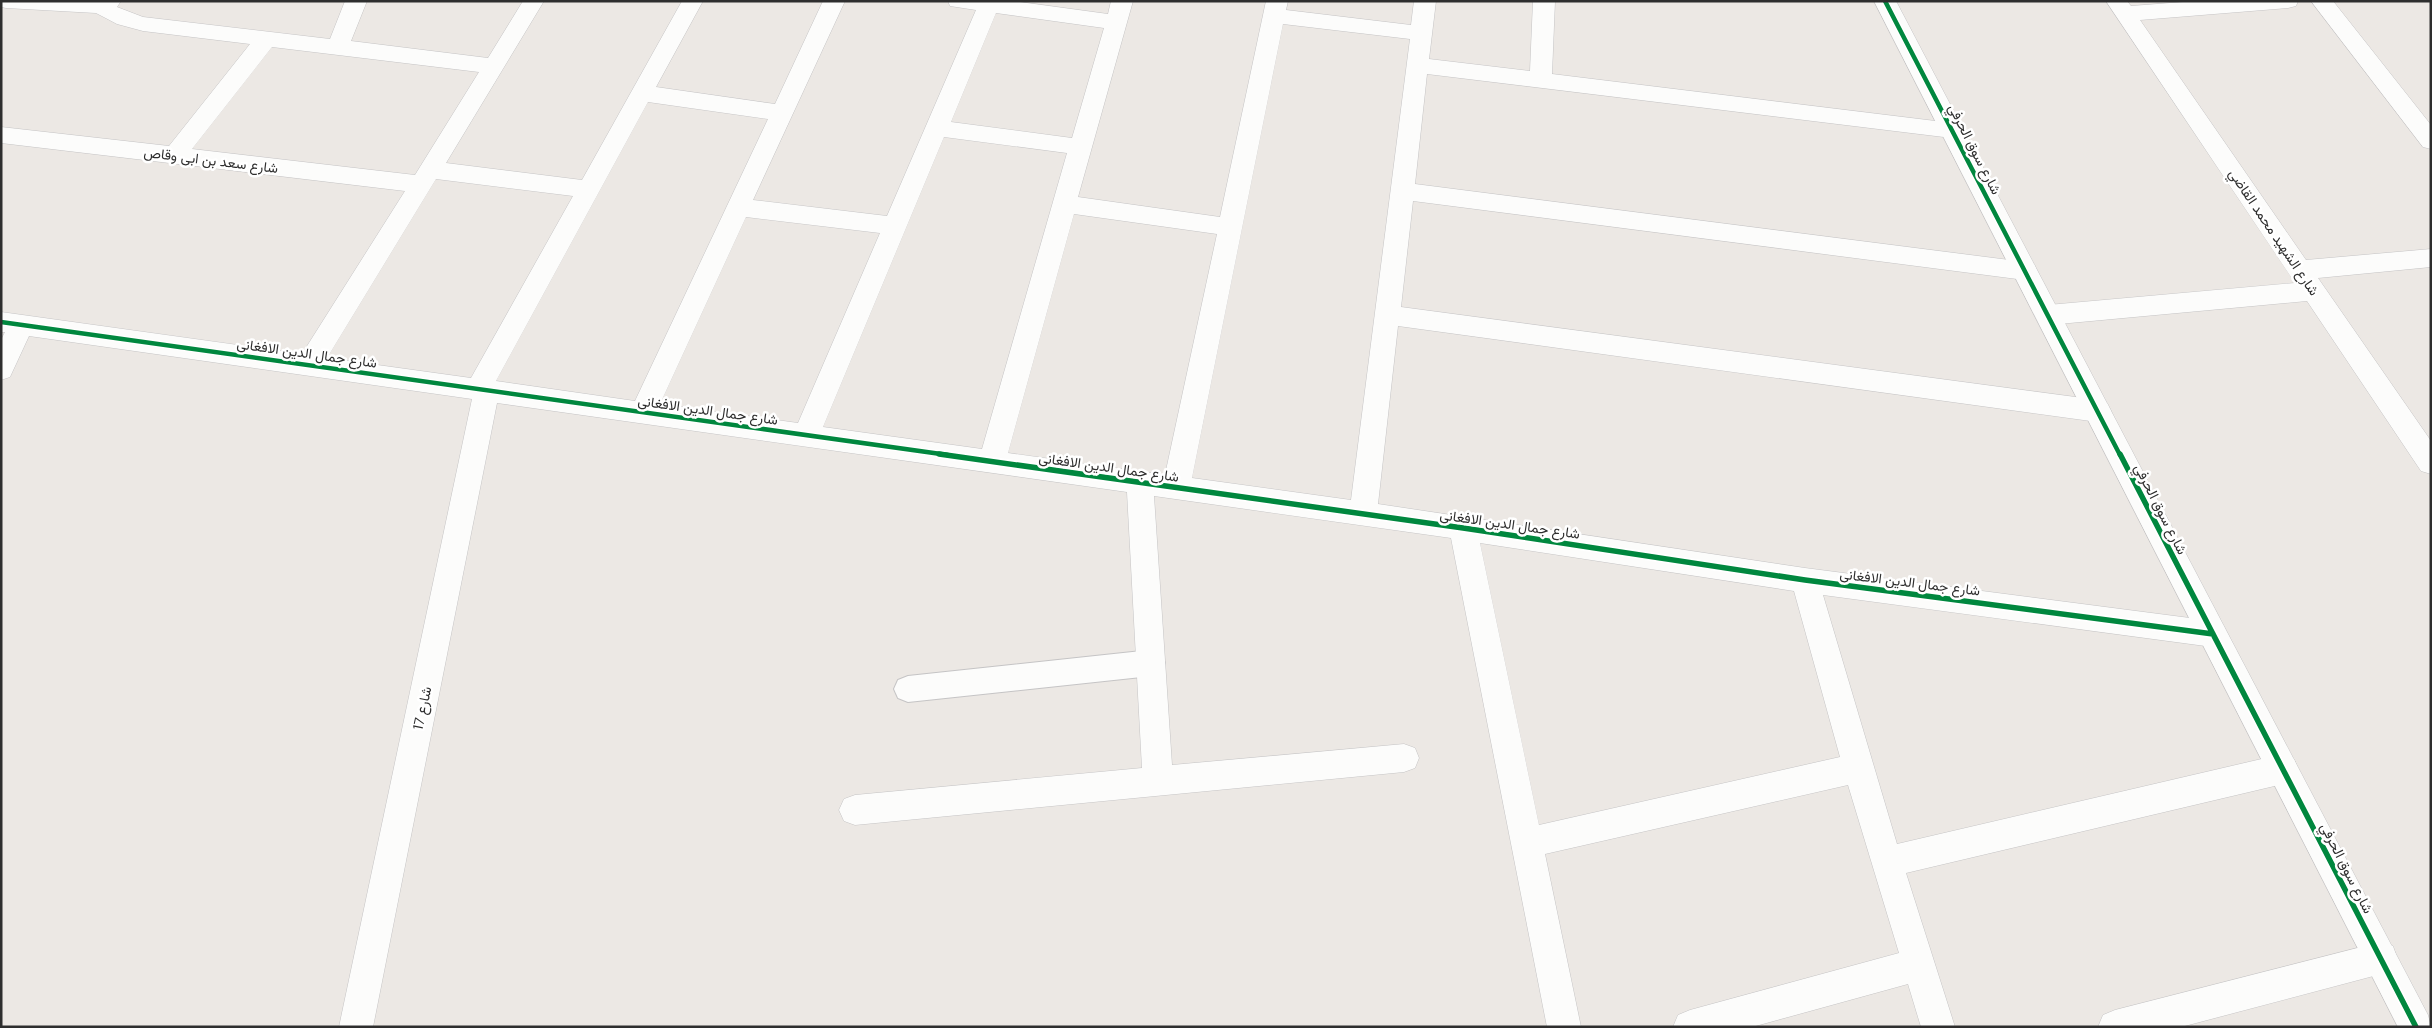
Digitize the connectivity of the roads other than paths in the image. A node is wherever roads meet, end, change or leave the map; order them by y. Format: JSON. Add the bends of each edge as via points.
{"nodes":[{"id":1,"x":6,"y":1,"type":"edge"},
{"id":2,"x":356,"y":1,"type":"edge"},
{"id":3,"x":534,"y":1,"type":"edge"},
{"id":4,"x":692,"y":1,"type":"edge"},
{"id":5,"x":834,"y":1,"type":"edge"},
{"id":6,"x":958,"y":1,"type":"edge"},
{"id":7,"x":1425,"y":1,"type":"edge"},
{"id":8,"x":1544,"y":1,"type":"edge"},
{"id":9,"x":1886,"y":1,"type":"edge"},
{"id":10,"x":2288,"y":1,"type":"edge"},
{"id":11,"x":2321,"y":1,"type":"edge"},
{"id":12,"x":106,"y":3,"type":"edge"},
{"id":13,"x":989,"y":5,"type":"junction"},
{"id":14,"x":1055,"y":7,"type":"edge"},
{"id":15,"x":2121,"y":7,"type":"edge"},
{"id":16,"x":1275,"y":9,"type":"edge"},
{"id":17,"x":1119,"y":12,"type":"edge"},
{"id":18,"x":1421,"y":33,"type":"junction"},
{"id":19,"x":266,"y":39,"type":"junction"},
{"id":20,"x":337,"y":48,"type":"junction"},
{"id":21,"x":1417,"y":64,"type":"junction"},
{"id":22,"x":494,"y":66,"type":"junction"},
{"id":23,"x":1541,"y":80,"type":"junction"},
{"id":24,"x":642,"y":93,"type":"junction"},
{"id":25,"x":782,"y":113,"type":"junction"},
{"id":26,"x":936,"y":128,"type":"junction"},
{"id":27,"x":1952,"y":130,"type":"junction"},
{"id":28,"x":1,"y":135,"type":"edge"},
{"id":29,"x":2431,"y":141,"type":"edge"},
{"id":30,"x":1082,"y":147,"type":"junction"},
{"id":31,"x":174,"y":156,"type":"junction"},
{"id":32,"x":425,"y":177,"type":"junction"},
{"id":33,"x":588,"y":189,"type":"junction"},
{"id":34,"x":1402,"y":192,"type":"junction"},
{"id":35,"x":1066,"y":204,"type":"junction"},
{"id":36,"x":738,"y":207,"type":"junction"},
{"id":37,"x":894,"y":226,"type":"junction"},
{"id":38,"x":1230,"y":227,"type":"junction"},
{"id":39,"x":2431,"y":258,"type":"edge"},
{"id":40,"x":2300,"y":270,"type":"junction"},
{"id":41,"x":2025,"y":271,"type":"junction"},
{"id":42,"x":2314,"y":291,"type":"junction"},
{"id":43,"x":1387,"y":315,"type":"junction"},
{"id":44,"x":2048,"y":315,"type":"junction"},
{"id":45,"x":11,"y":323,"type":"edge"},
{"id":46,"x":308,"y":365,"type":"junction"},
{"id":47,"x":1,"y":370,"type":"edge"},
{"id":48,"x":482,"y":390,"type":"junction"},
{"id":49,"x":2098,"y":411,"type":"junction"},
{"id":50,"x":643,"y":412,"type":"junction"},
{"id":51,"x":2421,"y":434,"type":"edge"},
{"id":52,"x":806,"y":435,"type":"junction"},
{"id":53,"x":992,"y":461,"type":"junction"},
{"id":54,"x":2431,"y":463,"type":"edge"},
{"id":55,"x":1140,"y":483,"type":"junction"},
{"id":56,"x":1176,"y":488,"type":"junction"},
{"id":57,"x":1363,"y":514,"type":"junction"},
{"id":58,"x":1463,"y":528,"type":"junction"},
{"id":59,"x":1805,"y":580,"type":"junction"},
{"id":60,"x":2213,"y":634,"type":"junction"},
{"id":61,"x":1151,"y":663,"type":"junction"},
{"id":62,"x":908,"y":689,"type":"dead end"},
{"id":63,"x":1404,"y":758,"type":"dead end"},
{"id":64,"x":1858,"y":768,"type":"junction"},
{"id":65,"x":2283,"y":769,"type":"junction"},
{"id":66,"x":1158,"y":781,"type":"junction"},
{"id":67,"x":855,"y":810,"type":"dead end"},
{"id":68,"x":1528,"y":844,"type":"junction"},
{"id":69,"x":1887,"y":862,"type":"junction"},
{"id":70,"x":2381,"y":958,"type":"junction"},
{"id":71,"x":1919,"y":964,"type":"junction"},
{"id":72,"x":356,"y":1027,"type":"edge"},
{"id":73,"x":1564,"y":1027,"type":"edge"},
{"id":74,"x":1690,"y":1027,"type":"edge"},
{"id":75,"x":1938,"y":1027,"type":"edge"},
{"id":76,"x":2115,"y":1027,"type":"edge"},
{"id":77,"x":2416,"y":1027,"type":"edge"}],
"edges":[{"from":1,"to":12,"type":"street"},
{"from":2,"to":20,"type":"street"},
{"from":3,"to":22,"type":"street"},
{"from":4,"to":24,"type":"street","name":"شارع 17"},
{"from":5,"to":25,"type":"street"},
{"from":6,"to":13,"type":"street"},
{"from":7,"to":18,"type":"street"},
{"from":8,"to":23,"type":"street"},
{"from":9,"to":27,"type":"street","name":"شارع سوق الحرفي"},
{"from":10,"to":15,"type":"street"},
{"from":11,"to":29,"type":"street"},
{"from":12,"to":19,"type":"street","via":[[113,15],[130,22]]},
{"from":13,"to":14,"type":"street"},
{"from":13,"to":26,"type":"street"},
{"from":14,"to":17,"type":"street"},
{"from":15,"to":40,"type":"street","name":"شارع الشهيد محمد القاضي"},
{"from":16,"to":18,"type":"street"},
{"from":16,"to":38,"type":"street"},
{"from":17,"to":30,"type":"street"},
{"from":18,"to":21,"type":"street"},
{"from":19,"to":20,"type":"street"},
{"from":19,"to":31,"type":"street"},
{"from":20,"to":22,"type":"street"},
{"from":21,"to":23,"type":"street"},
{"from":21,"to":34,"type":"street"},
{"from":22,"to":32,"type":"street"},
{"from":23,"to":27,"type":"street"},
{"from":24,"to":25,"type":"street"},
{"from":24,"to":33,"type":"street","name":"شارع 17"},
{"from":25,"to":36,"type":"street"},
{"from":26,"to":30,"type":"street"},
{"from":26,"to":37,"type":"street"},
{"from":27,"to":41,"type":"street","name":"شارع سوق الحرفي"},
{"from":28,"to":31,"type":"street","name":"شارع سعد بن ابى وقاص"},
{"from":30,"to":35,"type":"street"},
{"from":31,"to":32,"type":"street","name":"شارع سعد بن ابى وقاص"},
{"from":32,"to":33,"type":"street","name":"شارع سعد بن ابى وقاص"},
{"from":32,"to":46,"type":"street"},
{"from":33,"to":48,"type":"street","name":"شارع 17"},
{"from":34,"to":41,"type":"street"},
{"from":34,"to":43,"type":"street"},
{"from":35,"to":38,"type":"street"},
{"from":35,"to":53,"type":"street"},
{"from":36,"to":37,"type":"street"},
{"from":36,"to":50,"type":"street"},
{"from":37,"to":52,"type":"street"},
{"from":38,"to":56,"type":"street"},
{"from":39,"to":40,"type":"street"},
{"from":40,"to":42,"type":"street","name":"شارع الشهيد محمد القاضي"},
{"from":41,"to":44,"type":"street","name":"شارع سوق الحرفي"},
{"from":42,"to":44,"type":"street"},
{"from":42,"to":51,"type":"street","name":"شارع الشهيد محمد القاضي"},
{"from":43,"to":49,"type":"street"},
{"from":43,"to":57,"type":"street"},
{"from":44,"to":49,"type":"street","name":"شارع سوق الحرفي"},
{"from":45,"to":46,"type":"street","name":"شارع جمال الدين الافغانى"},
{"from":45,"to":47,"type":"street"},
{"from":46,"to":48,"type":"street","name":"شارع جمال الدين الافغانى"},
{"from":48,"to":50,"type":"street","name":"شارع جمال الدين الافغانى"},
{"from":48,"to":72,"type":"street","name":"شارع 17"},
{"from":49,"to":60,"type":"street","name":"شارع سوق الحرفي"},
{"from":50,"to":52,"type":"street","name":"شارع جمال الدين الافغانى"},
{"from":51,"to":54,"type":"street","name":"شارع الشهيد محمد القاضي"},
{"from":52,"to":53,"type":"street","name":"شارع جمال الدين الافغانى"},
{"from":53,"to":55,"type":"street","name":"شارع جمال الدين الافغانى"},
{"from":55,"to":56,"type":"street","name":"شارع جمال الدين الافغانى"},
{"from":55,"to":61,"type":"street"},
{"from":56,"to":57,"type":"street","name":"شارع جمال الدين الافغانى"},
{"from":57,"to":58,"type":"street","name":"شارع جمال الدين الافغانى"},
{"from":58,"to":59,"type":"street","name":"شارع جمال الدين الافغانى"},
{"from":58,"to":68,"type":"street"},
{"from":59,"to":60,"type":"street","name":"شارع جمال الدين الافغانى"},
{"from":59,"to":64,"type":"street"},
{"from":60,"to":65,"type":"street","name":"شارع سوق الحرفي"},
{"from":61,"to":62,"type":"lane"},
{"from":61,"to":66,"type":"street"},
{"from":63,"to":66,"type":"street"},
{"from":64,"to":68,"type":"street"},
{"from":64,"to":69,"type":"street"},
{"from":65,"to":69,"type":"street"},
{"from":65,"to":70,"type":"street","name":"شارع سوق الحرفي"},
{"from":66,"to":67,"type":"street"},
{"from":68,"to":73,"type":"street"},
{"from":69,"to":71,"type":"street"},
{"from":70,"to":76,"type":"street"},
{"from":70,"to":77,"type":"street","name":"شارع سوق الحرفي"},
{"from":71,"to":74,"type":"street"},
{"from":71,"to":75,"type":"street"}]}
